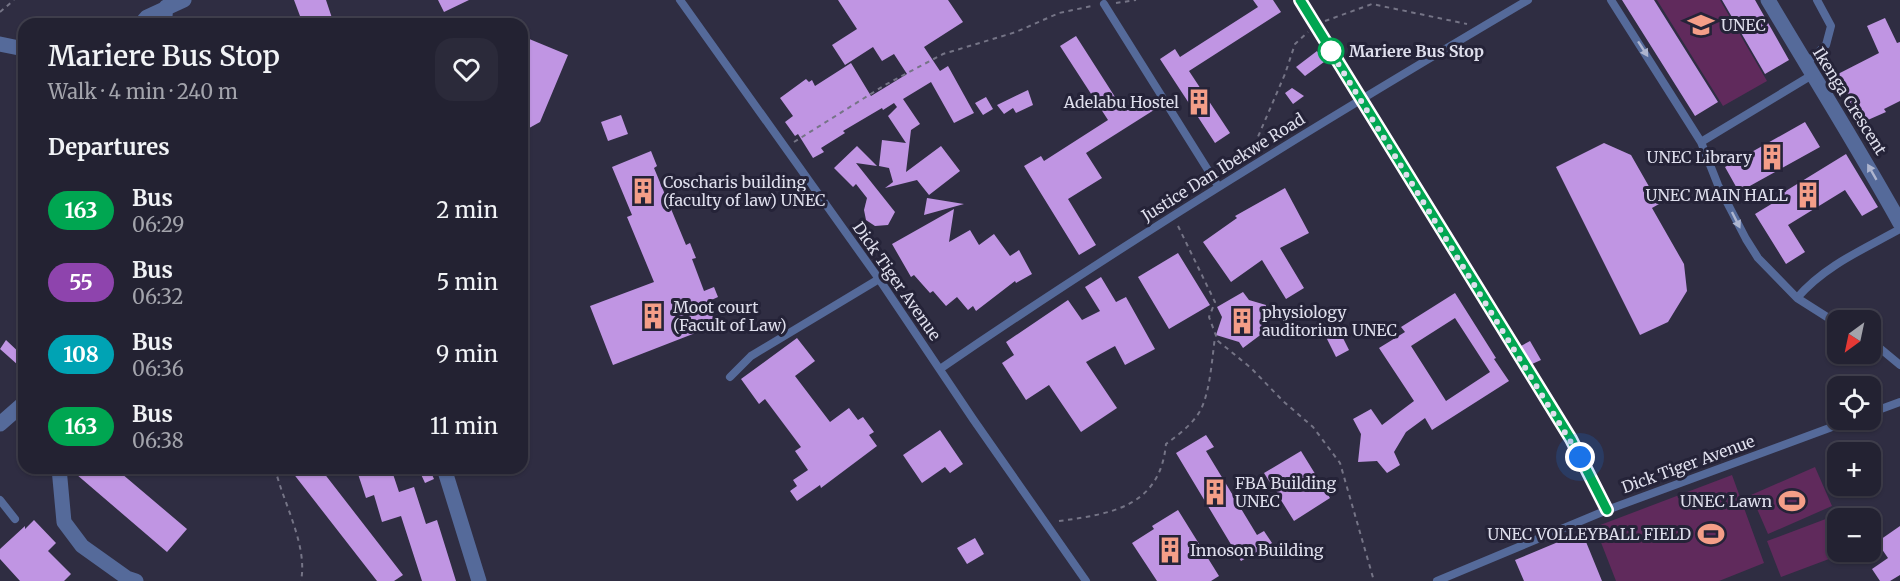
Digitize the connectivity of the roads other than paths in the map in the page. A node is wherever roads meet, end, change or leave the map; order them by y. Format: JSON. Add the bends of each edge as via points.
{"nodes":[{"id":1,"x":184,"y":0,"type":"edge"},
{"id":2,"x":680,"y":0,"type":"edge"},
{"id":3,"x":1300,"y":0,"type":"edge"},
{"id":4,"x":1528,"y":0,"type":"edge"},
{"id":5,"x":1611,"y":0,"type":"edge"},
{"id":6,"x":1768,"y":0,"type":"edge"},
{"id":7,"x":1817,"y":0,"type":"edge"},
{"id":8,"x":1104,"y":3,"type":"road end"},
{"id":9,"x":166,"y":7,"type":"junction"},
{"id":10,"x":146,"y":18,"type":"edge"},
{"id":11,"x":165,"y":18,"type":"edge"},
{"id":12,"x":0,"y":44,"type":"edge"},
{"id":13,"x":18,"y":48,"type":"edge"},
{"id":14,"x":1809,"y":70,"type":"junction"},
{"id":15,"x":1360,"y":99,"type":"junction"},
{"id":16,"x":1701,"y":142,"type":"junction"},
{"id":17,"x":1218,"y":186,"type":"junction"},
{"id":18,"x":1900,"y":223,"type":"edge"},
{"id":19,"x":1900,"y":229,"type":"edge"},
{"id":20,"x":879,"y":279,"type":"junction"},
{"id":21,"x":1797,"y":298,"type":"junction"},
{"id":22,"x":1827,"y":317,"type":"edge"},
{"id":23,"x":1881,"y":349,"type":"edge"},
{"id":24,"x":1900,"y":365,"type":"edge"},
{"id":25,"x":940,"y":369,"type":"junction"},
{"id":26,"x":730,"y":377,"type":"dead end"},
{"id":27,"x":1900,"y":402,"type":"edge"},
{"id":28,"x":18,"y":408,"type":"edge"},
{"id":29,"x":1881,"y":409,"type":"edge"},
{"id":30,"x":0,"y":424,"type":"edge"},
{"id":31,"x":1827,"y":429,"type":"edge"},
{"id":32,"x":60,"y":474,"type":"edge"},
{"id":33,"x":446,"y":474,"type":"edge"},
{"id":34,"x":0,"y":500,"type":"edge"},
{"id":35,"x":1607,"y":510,"type":"junction"},
{"id":36,"x":15,"y":519,"type":"dead end"},
{"id":37,"x":136,"y":581,"type":"edge"},
{"id":38,"x":479,"y":581,"type":"edge"},
{"id":39,"x":1086,"y":581,"type":"edge"},
{"id":40,"x":1437,"y":581,"type":"edge"}],
"edges":[{"from":1,"to":9,"type":"street"},
{"from":2,"to":20,"type":"lane","name":"Dick Tiger Avenue"},
{"from":3,"to":15,"type":"lane"},
{"from":4,"to":15,"type":"lane","name":"Justice Dan Ibekwe Road"},
{"from":5,"to":16,"type":"lane","one_way":true},
{"from":6,"to":14,"type":"street","name":"Ikenga Crescent"},
{"from":7,"to":14,"type":"lane","via":[[1831,26],[1826,45]]},
{"from":8,"to":17,"type":"lane"},
{"from":9,"to":10,"type":"street"},
{"from":9,"to":11,"type":"street"},
{"from":12,"to":13,"type":"street"},
{"from":14,"to":16,"type":"lane"},
{"from":18,"to":14,"type":"street","name":"Ikenga Crescent","one_way":true,"via":[[1872,170]]},
{"from":15,"to":17,"type":"lane","name":"Justice Dan Ibekwe Road"},
{"from":15,"to":35,"type":"lane","via":[[1571,439]]},
{"from":16,"to":21,"type":"lane","one_way":true,"via":[[1746,239],[1758,258]]},
{"from":17,"to":25,"type":"lane","name":"Justice Dan Ibekwe Road","via":[[1053,291]]},
{"from":19,"to":21,"type":"lane","via":[[1829,269]]},
{"from":20,"to":25,"type":"lane","name":"Dick Tiger Avenue"},
{"from":20,"to":26,"type":"lane","via":[[751,356]]},
{"from":21,"to":22,"type":"lane"},
{"from":23,"to":24,"type":"lane"},
{"from":25,"to":39,"type":"lane","name":"Dick Tiger Avenue"},
{"from":27,"to":29,"type":"lane"},
{"from":28,"to":30,"type":"street"},
{"from":31,"to":35,"type":"lane","name":"Dick Tiger Avenue"},
{"from":32,"to":37,"type":"street","via":[[64,522],[82,546]]},
{"from":33,"to":38,"type":"street"},
{"from":34,"to":36,"type":"lane"},
{"from":35,"to":40,"type":"lane","name":"Dick Tiger Avenue"}]}
